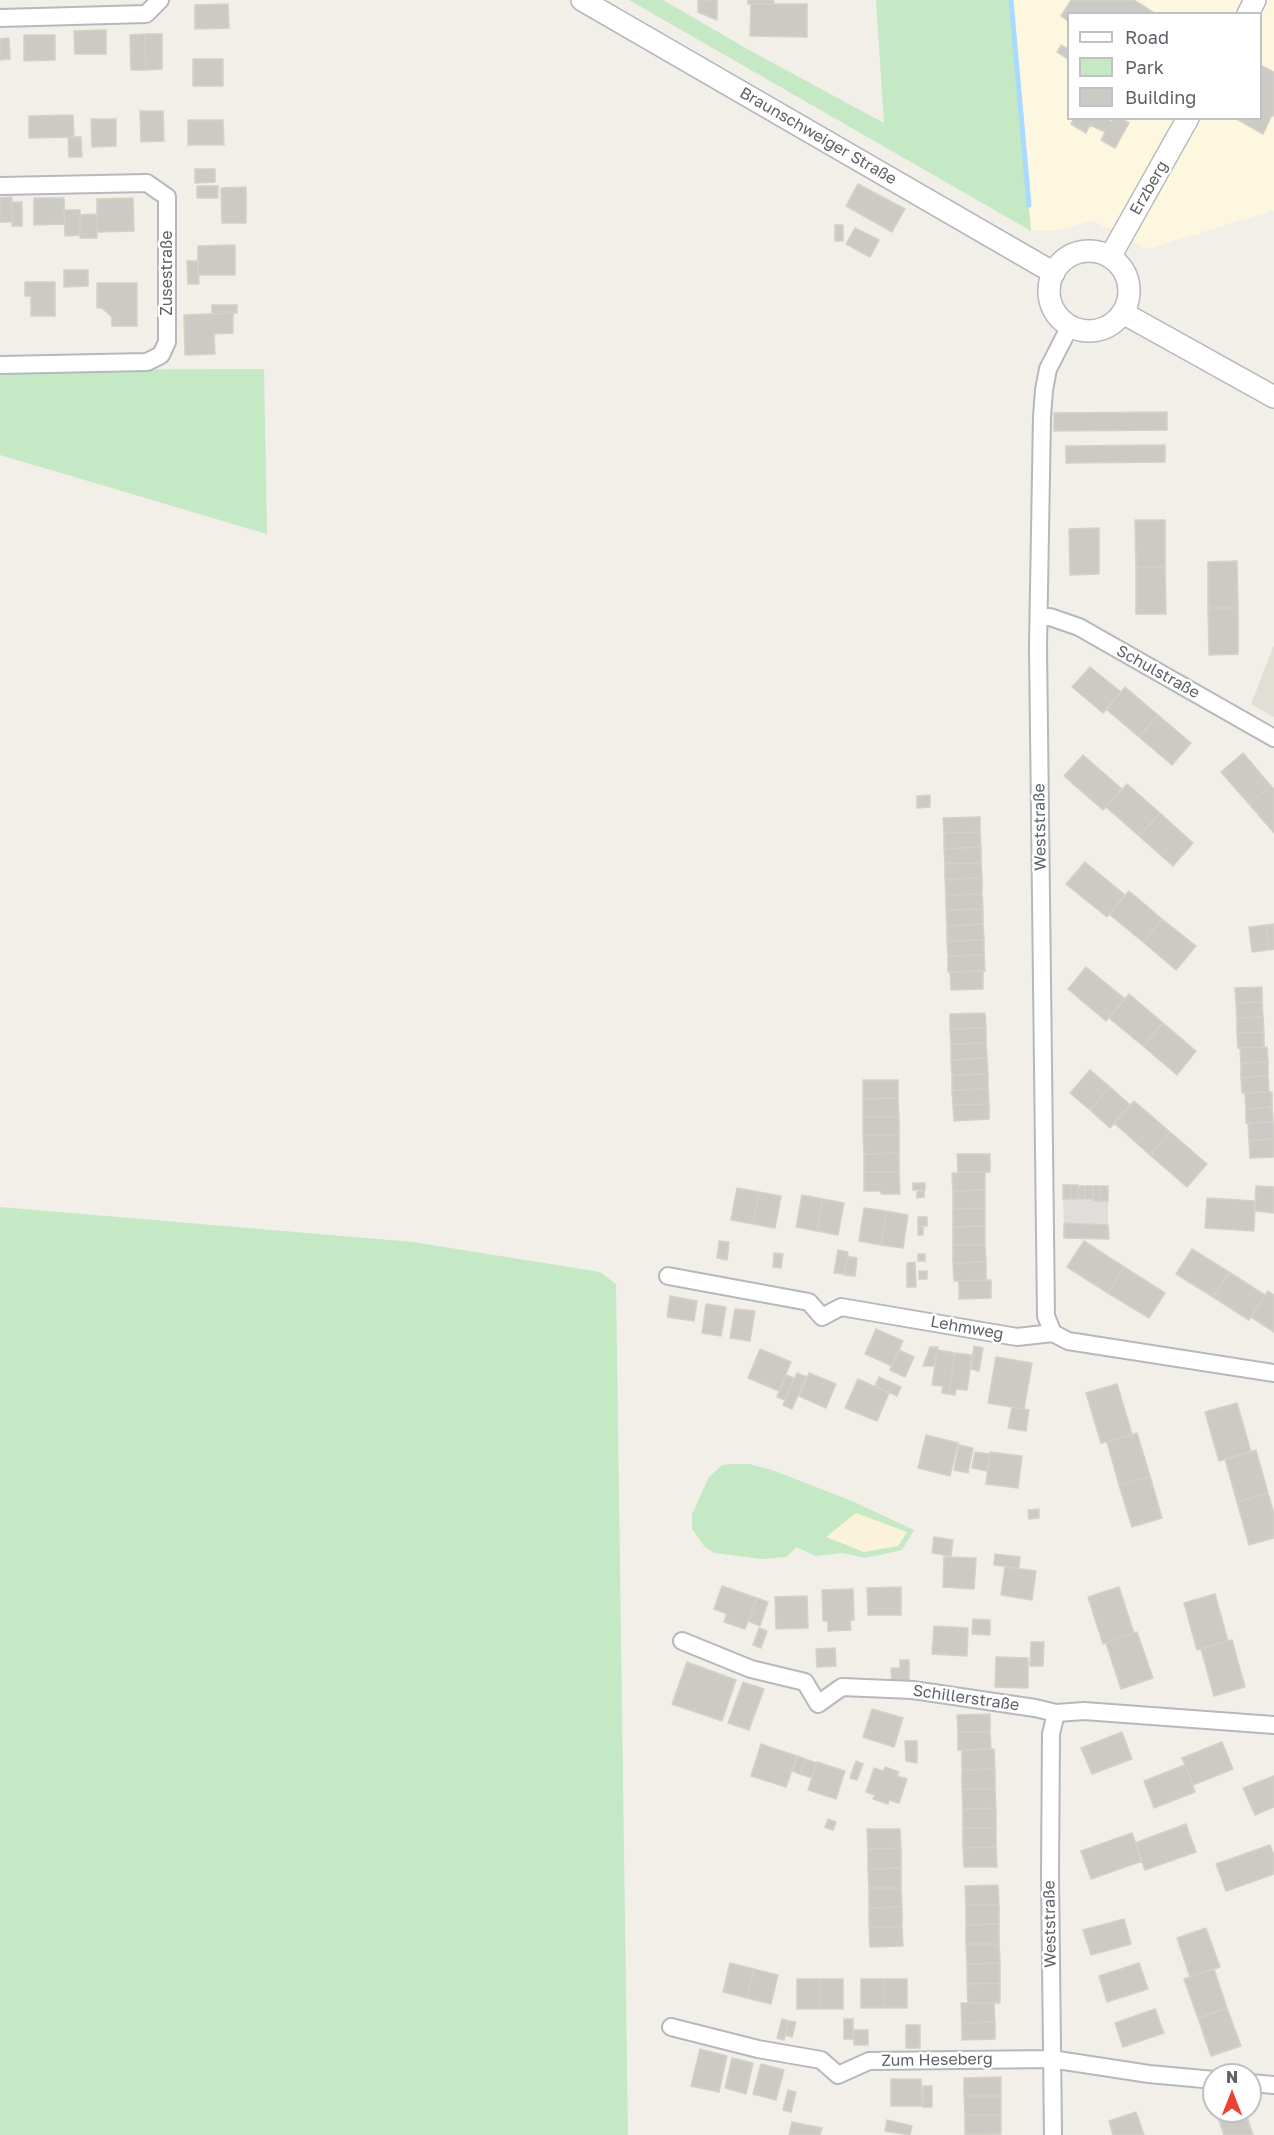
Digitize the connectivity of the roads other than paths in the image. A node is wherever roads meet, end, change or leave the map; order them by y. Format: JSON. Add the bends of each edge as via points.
{"nodes":[{"id":1,"x":160,"y":0,"type":"edge"},
{"id":2,"x":582,"y":0,"type":"edge"},
{"id":3,"x":0,"y":18,"type":"edge"},
{"id":4,"x":1187,"y":120,"type":"edge"},
{"id":5,"x":0,"y":186,"type":"edge"},
{"id":6,"x":1110,"y":256,"type":"junction"},
{"id":7,"x":1054,"y":273,"type":"junction"},
{"id":8,"x":1123,"y":313,"type":"junction"},
{"id":9,"x":1070,"y":327,"type":"junction"},
{"id":10,"x":0,"y":365,"type":"edge"},
{"id":11,"x":1274,"y":397,"type":"edge"},
{"id":12,"x":1039,"y":617,"type":"junction"},
{"id":13,"x":1274,"y":738,"type":"edge"},
{"id":14,"x":668,"y":1276,"type":"dead end"},
{"id":15,"x":1053,"y":1333,"type":"junction"},
{"id":16,"x":1274,"y":1373,"type":"edge"},
{"id":17,"x":682,"y":1641,"type":"dead end"},
{"id":18,"x":1056,"y":1713,"type":"junction"},
{"id":19,"x":1274,"y":1725,"type":"edge"},
{"id":20,"x":671,"y":2027,"type":"dead end"},
{"id":21,"x":1051,"y":2059,"type":"junction"},
{"id":22,"x":1202,"y":2079,"type":"edge"},
{"id":23,"x":1053,"y":2135,"type":"edge"}],
"edges":[{"from":1,"to":3,"type":"street","via":[[146,14]]},
{"from":2,"to":7,"type":"street","name":"Braunschweiger Straße"},
{"from":4,"to":6,"type":"street","name":"Erzberg"},
{"from":5,"to":10,"type":"street","name":"Zusestraße","via":[[147,183],[167,197],[167,342],[161,355],[147,362]]},
{"from":6,"to":7,"type":"street","via":[[1078,253],[1064,260]]},
{"from":6,"to":8,"type":"street","via":[[1122,267],[1128,282],[1129,298]]},
{"from":7,"to":9,"type":"street","via":[[1049,287],[1051,303]]},
{"from":8,"to":9,"type":"street","via":[[1113,324],[1099,330]]},
{"from":8,"to":11,"type":"street"},
{"from":9,"to":12,"type":"street","name":"Weststraße","via":[[1048,369],[1044,390]]},
{"from":12,"to":13,"type":"street","name":"Schulstraße","via":[[1079,627]]},
{"from":12,"to":15,"type":"street","name":"Weststraße","via":[[1046,1316]]},
{"from":14,"to":15,"type":"street","name":"Lehmweg","via":[[809,1302],[822,1317],[841,1307],[1017,1337]]},
{"from":15,"to":16,"type":"street","name":"Lehmweg","via":[[1068,1341]]},
{"from":17,"to":18,"type":"street","name":"Schillerstraße","via":[[751,1669],[805,1682],[818,1704],[842,1687],[913,1690]]},
{"from":18,"to":19,"type":"street","name":"Schillerstraße","via":[[1084,1711]]},
{"from":18,"to":21,"type":"street","name":"Weststraße","via":[[1051,1734]]},
{"from":20,"to":21,"type":"street","name":"Zum Heseberg","via":[[821,2060],[838,2075],[869,2061]]},
{"from":21,"to":22,"type":"street","name":"Zum Heseberg"},
{"from":21,"to":23,"type":"street","name":"Weststraße"}]}
